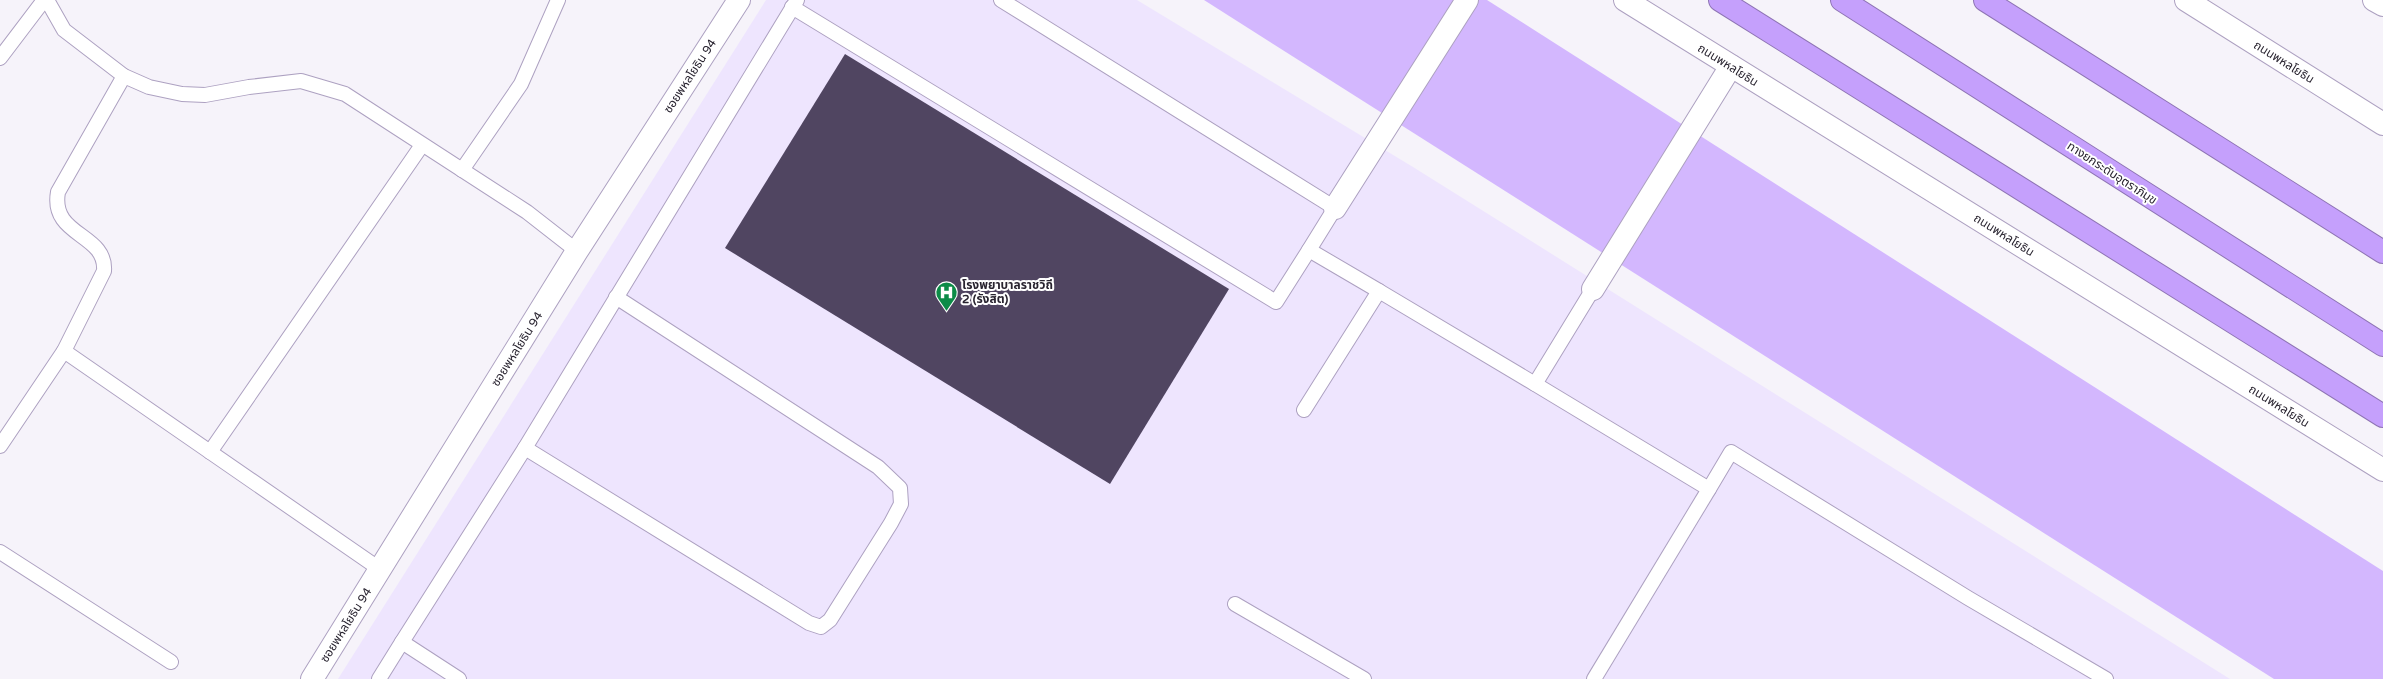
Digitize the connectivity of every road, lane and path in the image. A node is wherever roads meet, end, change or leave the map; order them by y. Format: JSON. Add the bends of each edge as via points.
{"nodes":[{"id":1,"x":46,"y":0,"type":"edge"},
{"id":2,"x":558,"y":0,"type":"edge"},
{"id":3,"x":720,"y":0,"type":"edge"},
{"id":4,"x":739,"y":0,"type":"edge"},
{"id":5,"x":1001,"y":0,"type":"edge"},
{"id":6,"x":1467,"y":0,"type":"edge"},
{"id":7,"x":1625,"y":0,"type":"edge"},
{"id":8,"x":1720,"y":0,"type":"edge"},
{"id":9,"x":1842,"y":0,"type":"edge"},
{"id":10,"x":1985,"y":0,"type":"edge"},
{"id":11,"x":1994,"y":0,"type":"edge"},
{"id":12,"x":2186,"y":0,"type":"edge"},
{"id":13,"x":2374,"y":0,"type":"edge"},
{"id":14,"x":794,"y":4,"type":"edge"},
{"id":15,"x":2383,"y":6,"type":"edge"},
{"id":16,"x":725,"y":22,"type":"junction"},
{"id":17,"x":0,"y":58,"type":"edge"},
{"id":18,"x":1731,"y":66,"type":"junction"},
{"id":19,"x":124,"y":76,"type":"junction"},
{"id":20,"x":2383,"y":124,"type":"edge"},
{"id":21,"x":422,"y":144,"type":"junction"},
{"id":22,"x":462,"y":170,"type":"junction"},
{"id":23,"x":1335,"y":208,"type":"junction"},
{"id":24,"x":2383,"y":245,"type":"edge"},
{"id":25,"x":1309,"y":250,"type":"junction"},
{"id":26,"x":578,"y":251,"type":"junction"},
{"id":27,"x":2383,"y":252,"type":"edge"},
{"id":28,"x":1594,"y":289,"type":"joint"},
{"id":29,"x":1379,"y":291,"type":"junction"},
{"id":30,"x":616,"y":297,"type":"junction"},
{"id":31,"x":2383,"y":345,"type":"edge"},
{"id":32,"x":64,"y":351,"type":"junction"},
{"id":33,"x":1536,"y":384,"type":"junction"},
{"id":34,"x":1304,"y":410,"type":"dead end"},
{"id":35,"x":2383,"y":416,"type":"edge"},
{"id":36,"x":5,"y":432,"type":"edge"},
{"id":37,"x":0,"y":446,"type":"edge"},
{"id":38,"x":525,"y":448,"type":"junction"},
{"id":39,"x":210,"y":452,"type":"junction"},
{"id":40,"x":2383,"y":470,"type":"edge"},
{"id":41,"x":1709,"y":488,"type":"junction"},
{"id":42,"x":0,"y":552,"type":"edge"},
{"id":43,"x":381,"y":570,"type":"junction"},
{"id":44,"x":1235,"y":604,"type":"dead end"},
{"id":45,"x":402,"y":642,"type":"junction"},
{"id":46,"x":171,"y":662,"type":"dead end"},
{"id":47,"x":312,"y":679,"type":"edge"},
{"id":48,"x":379,"y":679,"type":"edge"},
{"id":49,"x":459,"y":679,"type":"edge"},
{"id":50,"x":1364,"y":679,"type":"edge"},
{"id":51,"x":1594,"y":679,"type":"edge"},
{"id":52,"x":2106,"y":679,"type":"edge"}],
"edges":[{"from":1,"to":17,"type":"lane"},
{"from":1,"to":19,"type":"lane","via":[[64,30]]},
{"from":2,"to":22,"type":"lane","via":[[521,84]]},
{"from":3,"to":16,"type":"street"},
{"from":4,"to":16,"type":"street","name":"ซอยพหลโยธิน 94"},
{"from":5,"to":23,"type":"lane"},
{"from":6,"to":23,"type":"street"},
{"from":7,"to":18,"type":"street","name":"ถนนพหลโยธิน"},
{"from":8,"to":35,"type":"highway"},
{"from":9,"to":31,"type":"highway","name":"ทางยกระดับอุตราภิมุข"},
{"from":10,"to":27,"type":"highway"},
{"from":11,"to":24,"type":"highway"},
{"from":12,"to":20,"type":"street","name":"ถนนพหลโยธิน"},
{"from":13,"to":15,"type":"street"},
{"from":14,"to":25,"type":"lane","via":[[1276,302]]},
{"from":14,"to":30,"type":"lane"},
{"from":16,"to":26,"type":"street","name":"ซอยพหลโยธิน 94"},
{"from":18,"to":28,"type":"street"},
{"from":18,"to":40,"type":"street","name":"ถนนพหลโยธิน"},
{"from":19,"to":21,"type":"lane","via":[[149,87],[182,94],[205,95],[301,81],[345,94]]},
{"from":19,"to":32,"type":"lane","via":[[58,192],[55,205],[60,217],[98,250],[105,260],[104,271]]},
{"from":21,"to":22,"type":"lane"},
{"from":21,"to":39,"type":"lane"},
{"from":22,"to":26,"type":"lane","via":[[527,212]]},
{"from":23,"to":25,"type":"lane"},
{"from":25,"to":29,"type":"lane"},
{"from":26,"to":43,"type":"street","name":"ซอยพหลโยธิน 94"},
{"from":28,"to":33,"type":"lane"},
{"from":29,"to":33,"type":"lane"},
{"from":29,"to":34,"type":"lane"},
{"from":30,"to":38,"type":"lane"},
{"from":30,"to":38,"type":"lane","via":[[878,467],[900,488],[901,504],[891,523],[830,620],[821,627],[809,623]]},
{"from":32,"to":36,"type":"lane"},
{"from":32,"to":39,"type":"lane"},
{"from":33,"to":41,"type":"lane"},
{"from":36,"to":37,"type":"lane"},
{"from":38,"to":45,"type":"lane"},
{"from":39,"to":43,"type":"lane"},
{"from":41,"to":51,"type":"lane"},
{"from":41,"to":52,"type":"lane","via":[[1731,452],[1968,598]]},
{"from":42,"to":46,"type":"lane"},
{"from":43,"to":47,"type":"street","name":"ซอยพหลโยธิน 94"},
{"from":44,"to":50,"type":"lane"},
{"from":45,"to":48,"type":"lane"},
{"from":45,"to":49,"type":"lane"}]}
